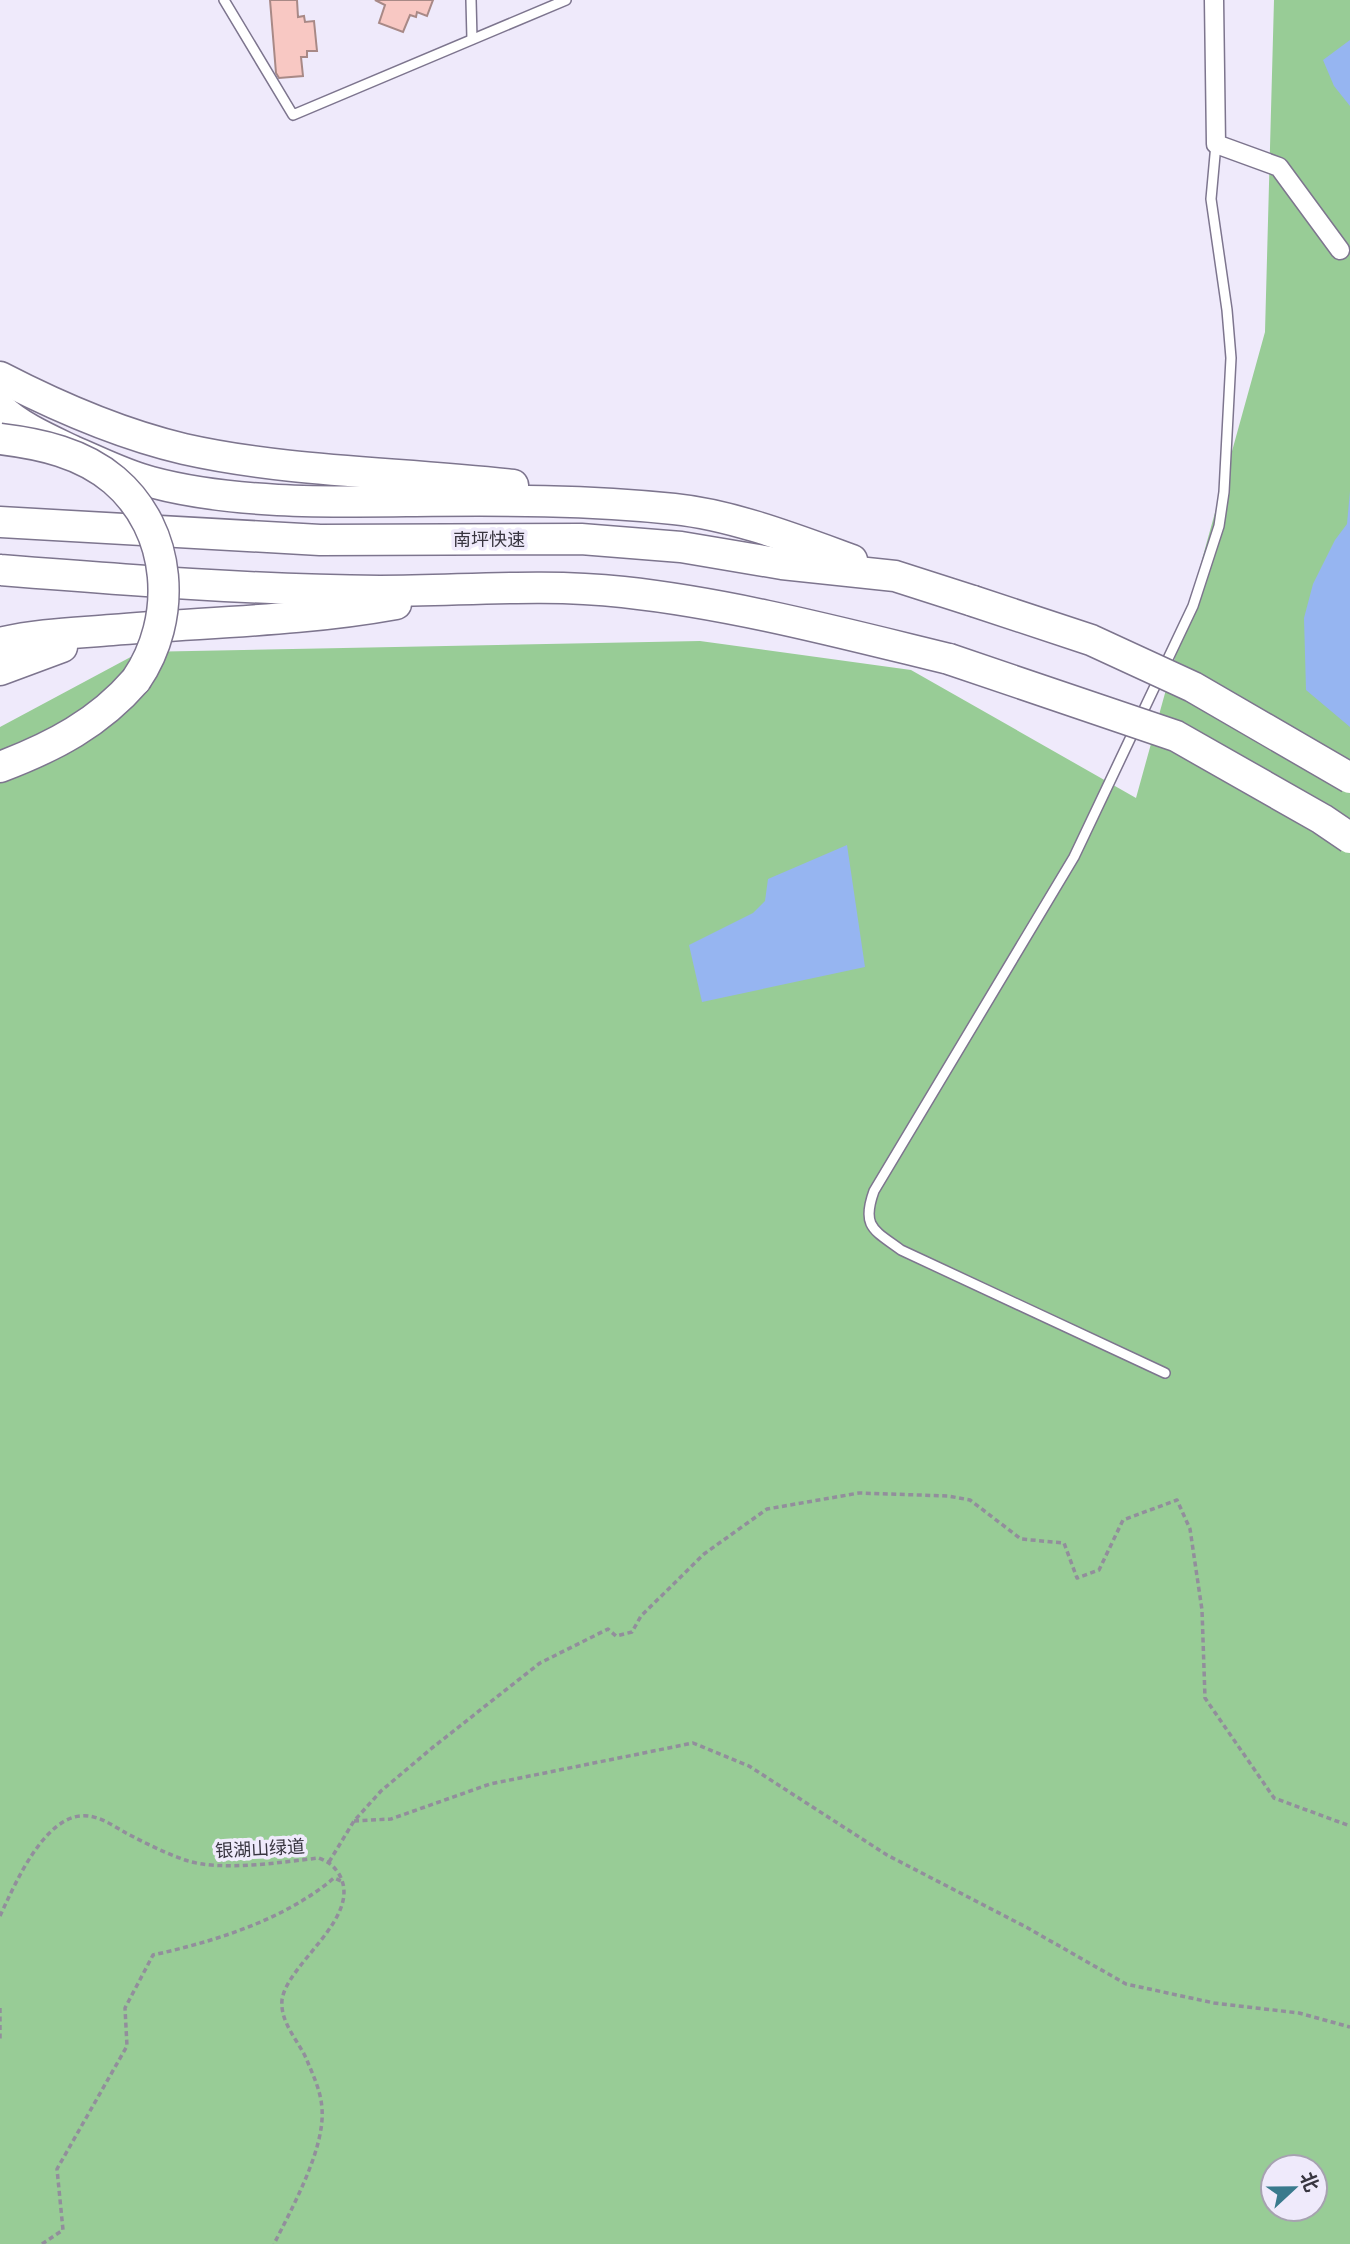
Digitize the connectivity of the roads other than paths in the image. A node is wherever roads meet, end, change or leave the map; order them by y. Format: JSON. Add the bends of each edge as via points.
{"nodes":[{"id":1,"x":224,"y":0,"type":"edge"},
{"id":2,"x":471,"y":0,"type":"edge"},
{"id":3,"x":566,"y":0,"type":"edge"},
{"id":4,"x":1214,"y":0,"type":"edge"},
{"id":5,"x":472,"y":39,"type":"junction"},
{"id":6,"x":1216,"y":144,"type":"junction"},
{"id":7,"x":1340,"y":250,"type":"dead end"},
{"id":8,"x":7,"y":391,"type":"edge"},
{"id":9,"x":0,"y":439,"type":"edge"},
{"id":10,"x":610,"y":503,"type":"junction"},
{"id":11,"x":0,"y":522,"type":"edge"},
{"id":12,"x":0,"y":570,"type":"edge"},
{"id":13,"x":895,"y":576,"type":"junction"},
{"id":14,"x":468,"y":590,"type":"junction"},
{"id":15,"x":122,"y":629,"type":"junction"},
{"id":16,"x":0,"y":643,"type":"edge"},
{"id":17,"x":0,"y":670,"type":"edge"},
{"id":18,"x":0,"y":767,"type":"edge"},
{"id":19,"x":1350,"y":778,"type":"edge"},
{"id":20,"x":1350,"y":838,"type":"edge"},
{"id":21,"x":1164,"y":1373,"type":"dead end"}],
"edges":[{"from":1,"to":5,"type":"lane","via":[[293,115]]},
{"from":2,"to":5,"type":"lane"},
{"from":3,"to":5,"type":"lane"},
{"from":4,"to":6,"type":"street"},
{"from":6,"to":7,"type":"street","via":[[1279,167]]},
{"from":6,"to":21,"type":"lane","via":[[1211,199],[1231,358],[1219,526],[1192,606],[1074,857],[868,1208],[876,1231],[901,1250]]},
{"from":8,"to":10,"type":"highway","via":[[182,448],[247,460],[526,486]]},
{"from":8,"to":10,"type":"highway","via":[[24,426],[154,483],[218,494],[328,502]]},
{"from":9,"to":18,"type":"highway","bridge":true,"via":[[76,457],[114,480],[144,516],[161,557],[164,579],[162,620],[150,660],[120,699],[79,732]]},
{"from":10,"to":13,"type":"highway","via":[[678,509],[731,520]]},
{"from":11,"to":13,"type":"highway","name":"南坪快速","via":[[320,540],[580,539],[681,547]]},
{"from":12,"to":14,"type":"highway","via":[[196,585]]},
{"from":13,"to":19,"type":"highway","name":"南坪快速","bridge":true,"via":[[1091,640],[1194,687]]},
{"from":14,"to":15,"type":"highway","via":[[357,611]]},
{"from":14,"to":20,"type":"highway","bridge":true,"via":[[622,592],[809,625],[949,659],[1176,736]]},
{"from":15,"to":16,"type":"highway"},
{"from":15,"to":17,"type":"highway"}]}
